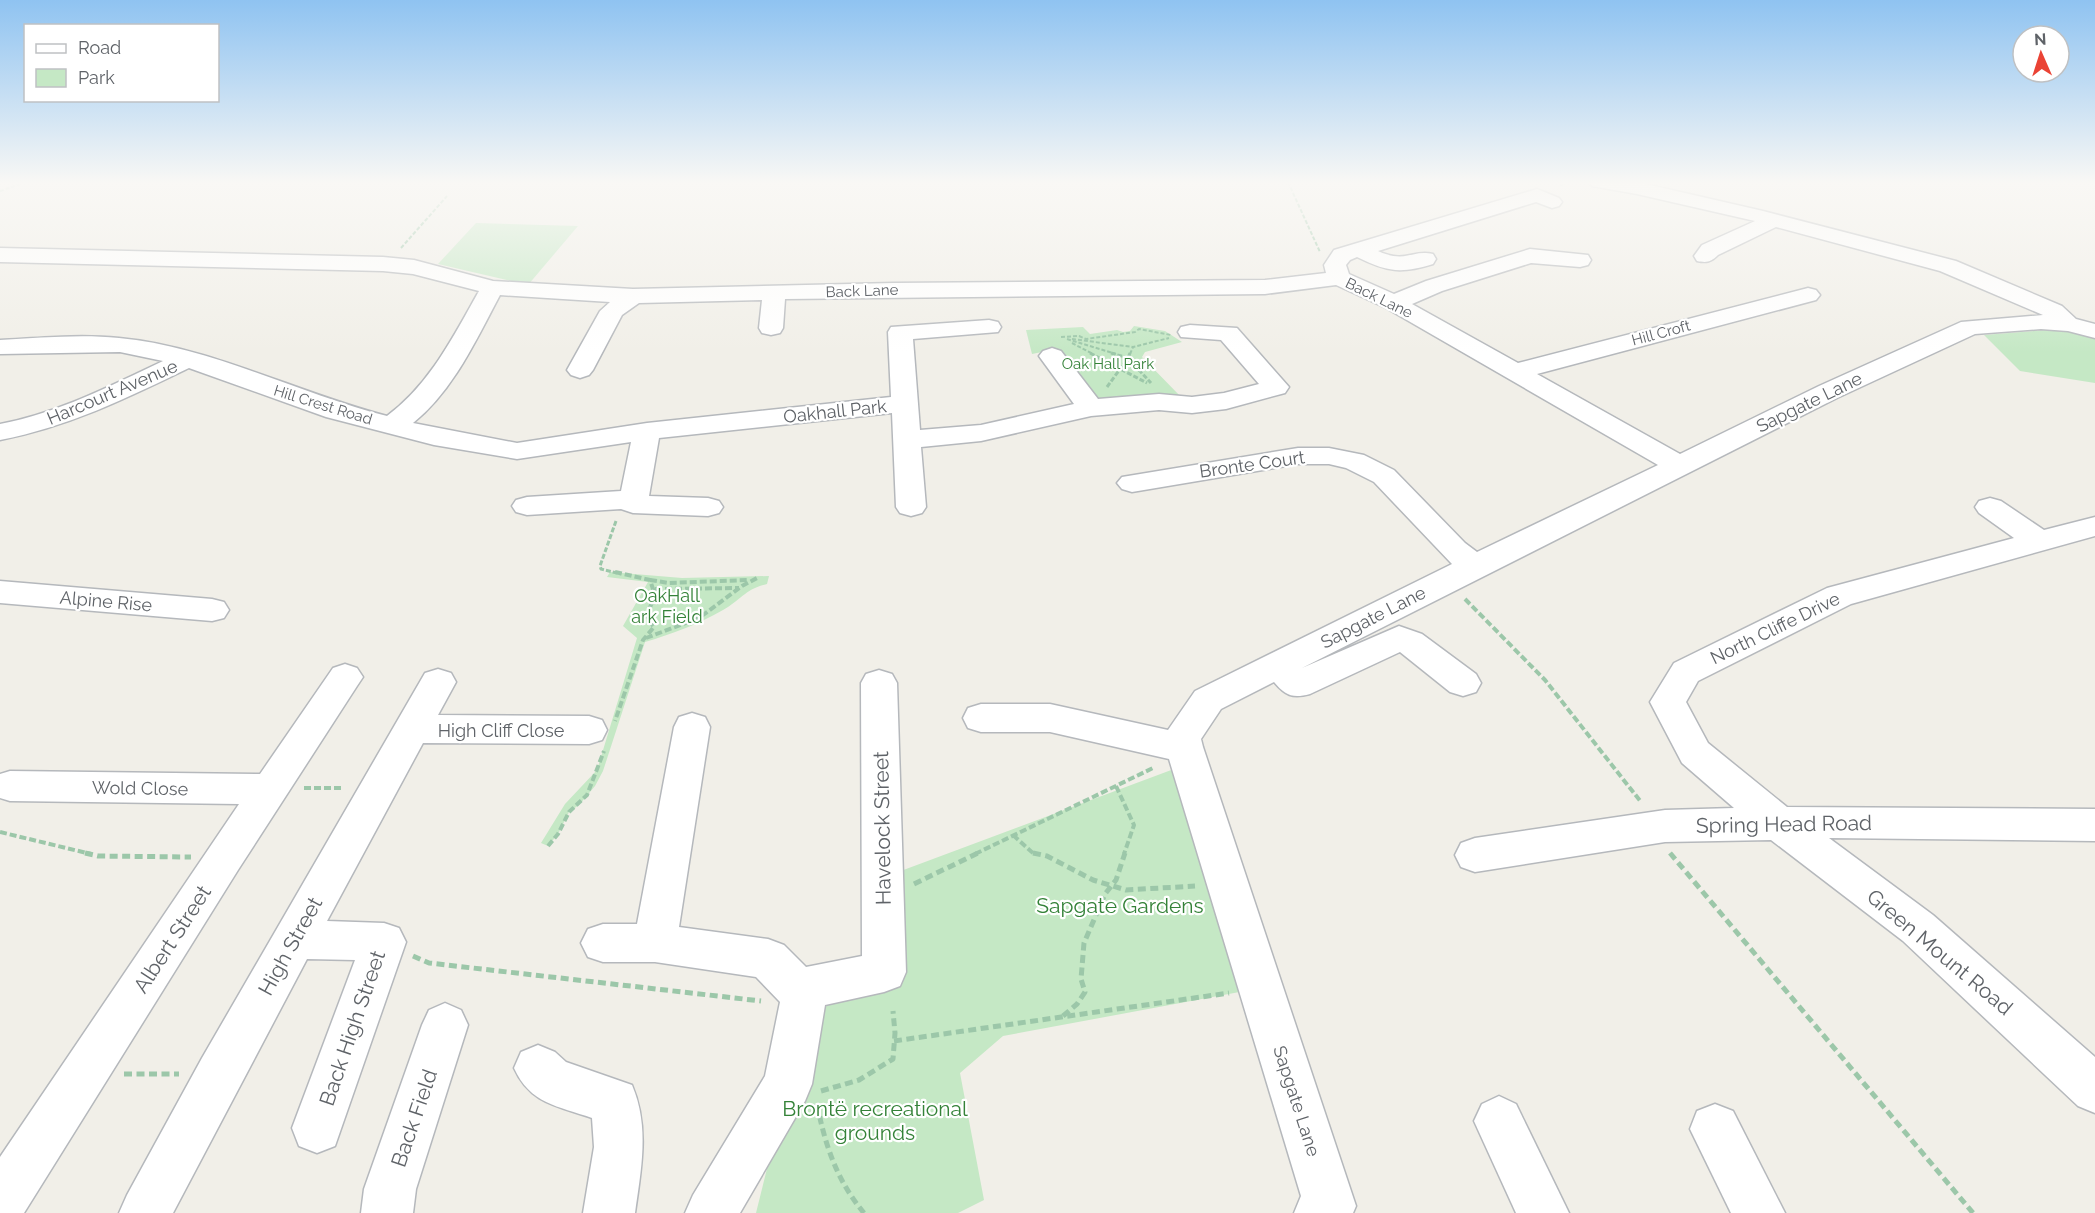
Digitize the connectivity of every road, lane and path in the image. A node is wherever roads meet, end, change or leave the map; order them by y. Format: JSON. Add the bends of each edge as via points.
{"nodes":[{"id":1,"x":410,"y":239,"type":"edge"},
{"id":2,"x":1313,"y":239,"type":"edge"},
{"id":3,"x":1400,"y":239,"type":"edge"},
{"id":4,"x":1734,"y":239,"type":"edge"},
{"id":5,"x":1844,"y":239,"type":"edge"},
{"id":6,"x":1361,"y":251,"type":"junction"},
{"id":7,"x":0,"y":255,"type":"edge"},
{"id":8,"x":1705,"y":256,"type":"dead end"},
{"id":9,"x":1425,"y":259,"type":"dead end"},
{"id":10,"x":1580,"y":260,"type":"dead end"},
{"id":11,"x":382,"y":264,"type":"junction"},
{"id":12,"x":1337,"y":272,"type":"junction"},
{"id":13,"x":492,"y":288,"type":"junction"},
{"id":14,"x":774,"y":294,"type":"junction"},
{"id":15,"x":1808,"y":295,"type":"dead end"},
{"id":16,"x":633,"y":296,"type":"junction"},
{"id":17,"x":1394,"y":303,"type":"junction"},
{"id":18,"x":2055,"y":323,"type":"junction"},
{"id":19,"x":989,"y":327,"type":"dead end"},
{"id":20,"x":771,"y":328,"type":"dead end"},
{"id":21,"x":2095,"y":331,"type":"edge"},
{"id":22,"x":1179,"y":335,"type":"junction"},
{"id":23,"x":1059,"y":346,"type":"junction"},
{"id":24,"x":0,"y":347,"type":"edge"},
{"id":25,"x":1133,"y":347,"type":"junction"},
{"id":26,"x":1128,"y":358,"type":"junction"},
{"id":27,"x":188,"y":359,"type":"junction"},
{"id":28,"x":1504,"y":366,"type":"junction"},
{"id":29,"x":1120,"y":369,"type":"junction"},
{"id":30,"x":580,"y":370,"type":"dead end"},
{"id":31,"x":1470,"y":372,"type":"dead end"},
{"id":32,"x":905,"y":404,"type":"junction"},
{"id":33,"x":1102,"y":407,"type":"junction"},
{"id":34,"x":392,"y":426,"type":"junction"},
{"id":35,"x":647,"y":431,"type":"junction"},
{"id":36,"x":0,"y":432,"type":"edge"},
{"id":37,"x":908,"y":440,"type":"junction"},
{"id":38,"x":1679,"y":465,"type":"junction"},
{"id":39,"x":1132,"y":483,"type":"dead end"},
{"id":40,"x":527,"y":506,"type":"dead end"},
{"id":41,"x":627,"y":506,"type":"junction"},
{"id":42,"x":708,"y":507,"type":"dead end"},
{"id":43,"x":911,"y":507,"type":"dead end"},
{"id":44,"x":1990,"y":507,"type":"dead end"},
{"id":45,"x":2095,"y":526,"type":"edge"},
{"id":46,"x":2039,"y":541,"type":"junction"},
{"id":47,"x":1475,"y":566,"type":"junction"},
{"id":48,"x":650,"y":580,"type":"junction"},
{"id":49,"x":740,"y":588,"type":"junction"},
{"id":50,"x":655,"y":589,"type":"junction"},
{"id":51,"x":0,"y":592,"type":"edge"},
{"id":52,"x":1463,"y":597,"type":"dead end"},
{"id":53,"x":212,"y":610,"type":"dead end"},
{"id":54,"x":1278,"y":664,"type":"junction"},
{"id":55,"x":345,"y":677,"type":"dead end"},
{"id":56,"x":438,"y":682,"type":"dead end"},
{"id":57,"x":1463,"y":682,"type":"dead end"},
{"id":58,"x":879,"y":683,"type":"dead end"},
{"id":59,"x":981,"y":718,"type":"dead end"},
{"id":60,"x":692,"y":727,"type":"dead end"},
{"id":61,"x":412,"y":729,"type":"junction"},
{"id":62,"x":589,"y":730,"type":"dead end"},
{"id":63,"x":1185,"y":749,"type":"junction"},
{"id":64,"x":10,"y":786,"type":"dead end"},
{"id":65,"x":1116,"y":786,"type":"junction"},
{"id":66,"x":378,"y":787,"type":"junction"},
{"id":67,"x":270,"y":789,"type":"junction"},
{"id":68,"x":1647,"y":809,"type":"dead end"},
{"id":69,"x":1778,"y":823,"type":"junction"},
{"id":70,"x":2095,"y":825,"type":"edge"},
{"id":71,"x":0,"y":832,"type":"edge"},
{"id":72,"x":1013,"y":835,"type":"junction"},
{"id":73,"x":1666,"y":849,"type":"dead end"},
{"id":74,"x":1475,"y":855,"type":"dead end"},
{"id":75,"x":225,"y":858,"type":"junction"},
{"id":76,"x":1203,"y":885,"type":"dead end"},
{"id":77,"x":1111,"y":887,"type":"junction"},
{"id":78,"x":883,"y":899,"type":"junction"},
{"id":79,"x":294,"y":939,"type":"junction"},
{"id":80,"x":384,"y":942,"type":"junction"},
{"id":81,"x":603,"y":943,"type":"dead end"},
{"id":82,"x":655,"y":943,"type":"junction"},
{"id":83,"x":889,"y":991,"type":"junction"},
{"id":84,"x":1236,"y":992,"type":"dead end"},
{"id":85,"x":803,"y":995,"type":"junction"},
{"id":86,"x":1063,"y":1016,"type":"junction"},
{"id":87,"x":445,"y":1025,"type":"dead end"},
{"id":88,"x":894,"y":1041,"type":"junction"},
{"id":89,"x":538,"y":1068,"type":"dead end"},
{"id":90,"x":219,"y":1074,"type":"junction"},
{"id":91,"x":84,"y":1075,"type":"junction"},
{"id":92,"x":2095,"y":1089,"type":"edge"},
{"id":93,"x":1500,"y":1121,"type":"dead end"},
{"id":94,"x":317,"y":1128,"type":"dead end"},
{"id":95,"x":1715,"y":1129,"type":"dead end"},
{"id":96,"x":0,"y":1203,"type":"edge"},
{"id":97,"x":145,"y":1213,"type":"edge"},
{"id":98,"x":387,"y":1213,"type":"edge"},
{"id":99,"x":609,"y":1213,"type":"edge"},
{"id":100,"x":711,"y":1213,"type":"edge"},
{"id":101,"x":864,"y":1213,"type":"edge"},
{"id":102,"x":1320,"y":1213,"type":"edge"},
{"id":103,"x":1543,"y":1213,"type":"edge"},
{"id":104,"x":1759,"y":1213,"type":"edge"},
{"id":105,"x":1973,"y":1213,"type":"edge"}],
"edges":[{"from":1,"to":11,"type":"path"},
{"from":2,"to":12,"type":"path","via":[[1323,258]]},
{"from":3,"to":6,"type":"street"},
{"from":4,"to":8,"type":"street"},
{"from":5,"to":18,"type":"street","via":[[1948,266],[2054,310]]},
{"from":6,"to":9,"type":"street","via":[[1393,265],[1406,266]]},
{"from":6,"to":12,"type":"street","via":[[1342,255]]},
{"from":7,"to":11,"type":"street","name":"Back Lane"},
{"from":10,"to":17,"type":"street","via":[[1530,256],[1434,286]]},
{"from":11,"to":13,"type":"street","name":"Back Lane","via":[[414,267]]},
{"from":12,"to":14,"type":"street","name":"Back Lane","via":[[1265,288]]},
{"from":12,"to":17,"type":"street","name":"Back Lane"},
{"from":13,"to":16,"type":"street","name":"Back Lane"},
{"from":13,"to":34,"type":"street","via":[[450,364],[418,406]]},
{"from":14,"to":16,"type":"street","name":"Back Lane"},
{"from":14,"to":20,"type":"street"},
{"from":15,"to":28,"type":"street","name":"Hill Croft"},
{"from":16,"to":30,"type":"street","via":[[612,311]]},
{"from":17,"to":28,"type":"street","name":"Back Lane"},
{"from":18,"to":21,"type":"street"},
{"from":18,"to":38,"type":"street","name":"Sapgate Lane","via":[[1970,327]]},
{"from":19,"to":32,"type":"street","via":[[900,332]]},
{"from":22,"to":23,"type":"path","via":[[1139,329],[1086,339],[1079,336]]},
{"from":22,"to":25,"type":"path"},
{"from":22,"to":33,"type":"street","via":[[1228,333],[1284,392],[1192,405],[1159,402]]},
{"from":23,"to":25,"type":"path"},
{"from":23,"to":26,"type":"path"},
{"from":23,"to":29,"type":"path"},
{"from":23,"to":33,"type":"street"},
{"from":24,"to":27,"type":"street","name":"Hill Crest Road","via":[[120,345]]},
{"from":25,"to":26,"type":"path"},
{"from":26,"to":29,"type":"path"},
{"from":26,"to":29,"type":"path","via":[[1156,388]]},
{"from":27,"to":34,"type":"street","name":"Hill Crest Road","via":[[335,411]]},
{"from":27,"to":36,"type":"street","name":"Harcourt Avenue","via":[[77,411]]},
{"from":28,"to":31,"type":"street","name":"Hill Croft"},
{"from":28,"to":38,"type":"street","name":"Back Lane"},
{"from":29,"to":33,"type":"path","via":[[1102,393]]},
{"from":32,"to":35,"type":"street","name":"Oakhall Park"},
{"from":32,"to":37,"type":"street","name":"Oakhall Park"},
{"from":33,"to":37,"type":"street","via":[[981,433]]},
{"from":34,"to":35,"type":"street","name":"Hill Crest Road","via":[[517,451]]},
{"from":35,"to":41,"type":"street"},
{"from":37,"to":43,"type":"street","name":"Oakhall Park"},
{"from":38,"to":47,"type":"street","name":"Sapgate Lane"},
{"from":39,"to":47,"type":"street","name":"Bronte Court","via":[[1298,456],[1354,461],[1384,476],[1454,550]]},
{"from":40,"to":41,"type":"street"},
{"from":41,"to":42,"type":"street"},
{"from":41,"to":48,"type":"path","via":[[600,566],[617,574]]},
{"from":44,"to":46,"type":"street"},
{"from":45,"to":46,"type":"street","name":"North Cliffe Drive"},
{"from":46,"to":69,"type":"street","name":"North Cliffe Drive","via":[[1839,596],[1686,672],[1668,702],[1695,753]]},
{"from":47,"to":54,"type":"street","name":"Sapgate Lane"},
{"from":48,"to":49,"type":"path","via":[[728,582],[757,578]]},
{"from":48,"to":50,"type":"path"},
{"from":49,"to":50,"type":"path"},
{"from":49,"to":50,"type":"path","via":[[696,619],[643,640],[654,627],[646,617],[654,603]]},
{"from":51,"to":53,"type":"street","name":"Alpine Rise"},
{"from":52,"to":68,"type":"path","via":[[1545,680]]},
{"from":54,"to":57,"type":"street","via":[[1297,685],[1399,638]]},
{"from":54,"to":63,"type":"street","name":"Sapgate Lane","via":[[1208,700],[1182,738]]},
{"from":55,"to":67,"type":"street","name":"Albert Street"},
{"from":56,"to":61,"type":"street","name":"High Street"},
{"from":58,"to":78,"type":"street","name":"Havelock Street"},
{"from":59,"to":63,"type":"street","via":[[1050,718]]},
{"from":60,"to":82,"type":"street"},
{"from":61,"to":62,"type":"street","name":"High Cliff Close"},
{"from":61,"to":66,"type":"street","name":"High Street"},
{"from":63,"to":65,"type":"path"},
{"from":63,"to":102,"type":"street","name":"Sapgate Lane","via":[[1330,1206]]},
{"from":64,"to":67,"type":"street","name":"Wold Close"},
{"from":65,"to":72,"type":"path"},
{"from":65,"to":77,"type":"path","via":[[1134,825]]},
{"from":66,"to":67,"type":"path"},
{"from":66,"to":79,"type":"street","name":"High Street"},
{"from":67,"to":75,"type":"street","name":"Albert Street"},
{"from":69,"to":70,"type":"street","name":"Spring Head Road"},
{"from":69,"to":74,"type":"street","name":"Spring Head Road","via":[[1665,826]]},
{"from":69,"to":92,"type":"street","name":"Green Mount Road","via":[[1918,928]]},
{"from":71,"to":75,"type":"path","via":[[98,856]]},
{"from":72,"to":77,"type":"path","via":[[1035,855],[1047,856]]},
{"from":72,"to":78,"type":"path"},
{"from":73,"to":105,"type":"path"},
{"from":75,"to":91,"type":"street","name":"Albert Street"},
{"from":76,"to":77,"type":"path","via":[[1126,890]]},
{"from":77,"to":86,"type":"path","via":[[1084,943],[1081,979],[1085,992]]},
{"from":78,"to":83,"type":"street","name":"Havelock Street"},
{"from":79,"to":80,"type":"street","name":"Back High Street"},
{"from":79,"to":90,"type":"street","name":"High Street"},
{"from":80,"to":85,"type":"path","via":[[429,963],[538,977],[768,1002]]},
{"from":80,"to":94,"type":"street","name":"Back High Street"},
{"from":81,"to":82,"type":"street"},
{"from":82,"to":85,"type":"street","via":[[768,959]]},
{"from":83,"to":85,"type":"street","via":[[805,988]]},
{"from":83,"to":88,"type":"path"},
{"from":84,"to":86,"type":"path"},
{"from":85,"to":100,"type":"street","via":[[788,1084]]},
{"from":86,"to":88,"type":"path"},
{"from":87,"to":98,"type":"street","name":"Back Field","via":[[390,1190]]},
{"from":88,"to":101,"type":"path","via":[[893,1059],[875,1072],[833,1089],[814,1092],[826,1150],[849,1198]]},
{"from":89,"to":99,"type":"street","via":[[552,1080],[615,1102],[619,1147]]},
{"from":90,"to":91,"type":"path"},
{"from":90,"to":97,"type":"street","name":"High Street"},
{"from":91,"to":96,"type":"street","name":"Albert Street"},
{"from":93,"to":103,"type":"street"},
{"from":95,"to":104,"type":"street"}]}
